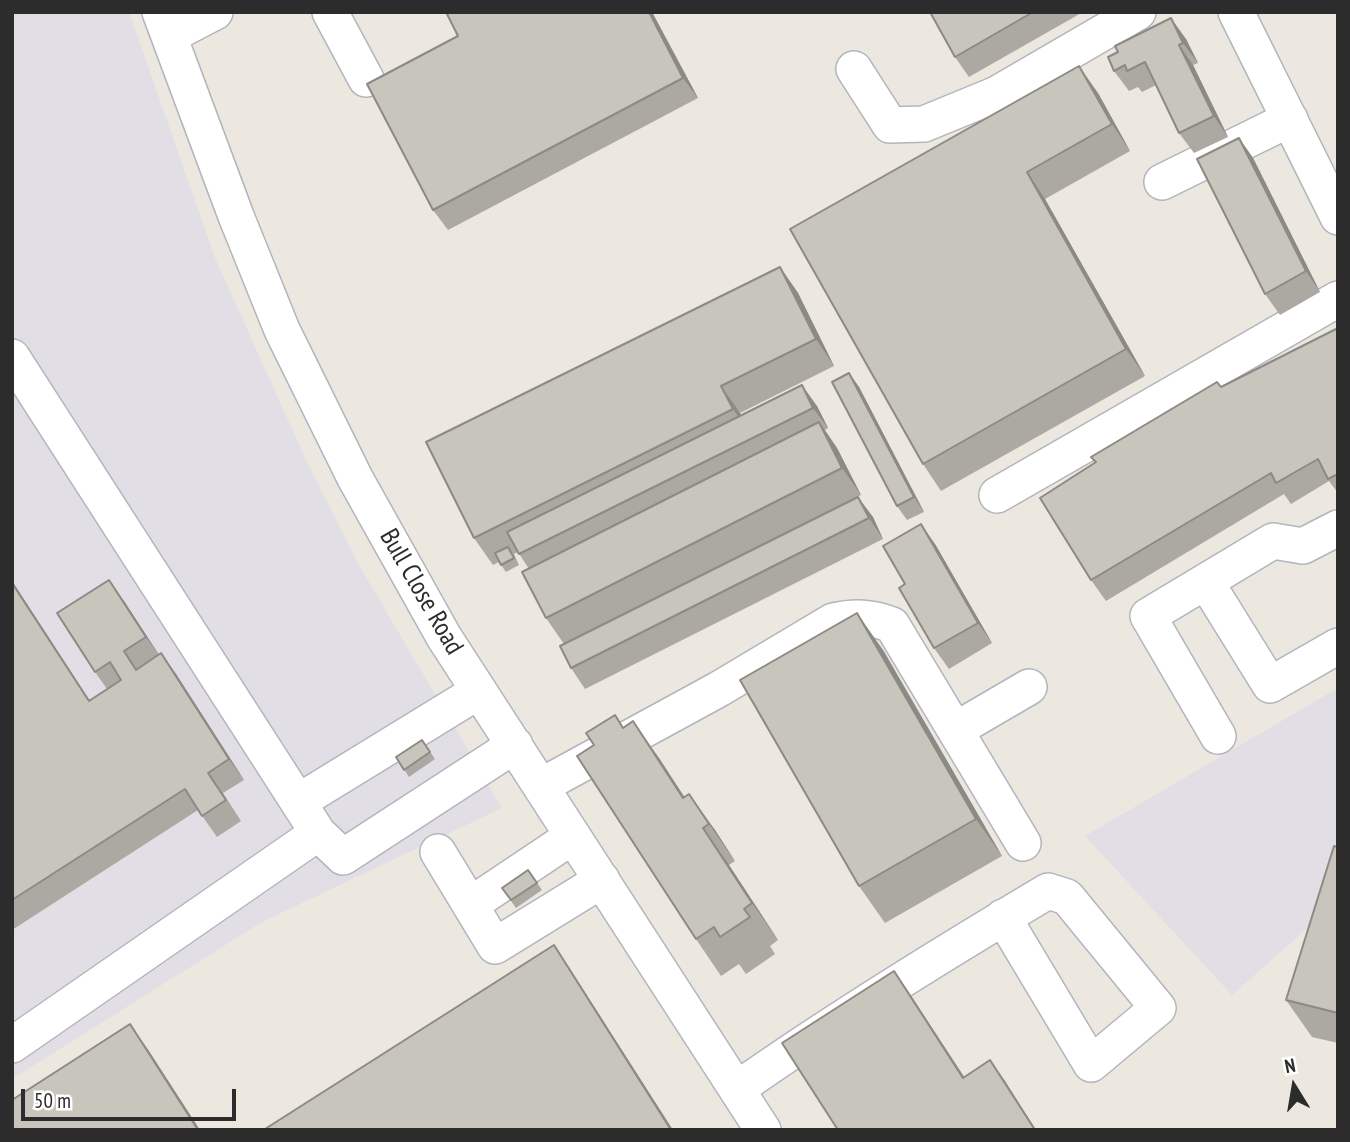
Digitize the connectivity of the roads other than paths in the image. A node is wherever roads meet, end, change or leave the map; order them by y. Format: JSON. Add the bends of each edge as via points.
{"nodes":[{"id":1,"x":215,"y":12,"type":"edge"},
{"id":2,"x":330,"y":12,"type":"edge"},
{"id":3,"x":1138,"y":12,"type":"edge"},
{"id":4,"x":1236,"y":12,"type":"edge"},
{"id":5,"x":164,"y":24,"type":"edge"},
{"id":6,"x":854,"y":69,"type":"dead end"},
{"id":7,"x":366,"y":79,"type":"dead end"},
{"id":8,"x":1290,"y":119,"type":"junction"},
{"id":9,"x":1162,"y":182,"type":"dead end"},
{"id":10,"x":1338,"y":217,"type":"edge"},
{"id":11,"x":1338,"y":299,"type":"edge"},
{"id":12,"x":12,"y":357,"type":"edge"},
{"id":13,"x":997,"y":495,"type":"dead end"},
{"id":14,"x":1338,"y":528,"type":"edge"},
{"id":15,"x":1206,"y":582,"type":"junction"},
{"id":16,"x":1338,"y":646,"type":"edge"},
{"id":17,"x":1029,"y":687,"type":"dead end"},
{"id":18,"x":479,"y":691,"type":"junction"},
{"id":19,"x":957,"y":729,"type":"junction"},
{"id":20,"x":1218,"y":736,"type":"dead end"},
{"id":21,"x":515,"y":745,"type":"junction"},
{"id":22,"x":541,"y":786,"type":"junction"},
{"id":23,"x":298,"y":802,"type":"junction"},
{"id":24,"x":318,"y":833,"type":"junction"},
{"id":25,"x":573,"y":836,"type":"junction"},
{"id":26,"x":1023,"y":842,"type":"dead end"},
{"id":27,"x":438,"y":852,"type":"dead end"},
{"id":28,"x":602,"y":880,"type":"junction"},
{"id":29,"x":470,"y":905,"type":"junction"},
{"id":30,"x":1003,"y":918,"type":"junction"},
{"id":31,"x":12,"y":1045,"type":"edge"},
{"id":32,"x":737,"y":1089,"type":"junction"},
{"id":33,"x":763,"y":1130,"type":"edge"}],
"edges":[{"from":1,"to":5,"type":"street"},
{"from":2,"to":7,"type":"street"},
{"from":3,"to":6,"type":"street","via":[[997,94],[924,124],[890,125]]},
{"from":4,"to":8,"type":"street"},
{"from":5,"to":18,"type":"street","name":"Bull Close Road","via":[[282,330],[355,478]]},
{"from":8,"to":9,"type":"street"},
{"from":8,"to":10,"type":"street"},
{"from":11,"to":13,"type":"street"},
{"from":12,"to":23,"type":"street"},
{"from":14,"to":15,"type":"street","via":[[1303,546],[1273,541]]},
{"from":15,"to":16,"type":"street","via":[[1270,685]]},
{"from":15,"to":20,"type":"street","via":[[1148,616]]},
{"from":17,"to":19,"type":"street"},
{"from":18,"to":21,"type":"street","name":"Bull Close Road"},
{"from":18,"to":23,"type":"street"},
{"from":19,"to":22,"type":"street","via":[[892,625],[873,617],[849,617],[833,621]]},
{"from":19,"to":26,"type":"street"},
{"from":21,"to":22,"type":"street","name":"Bull Close Road"},
{"from":21,"to":24,"type":"street","via":[[343,857]]},
{"from":22,"to":25,"type":"street","name":"Bull Close Road"},
{"from":23,"to":24,"type":"street"},
{"from":24,"to":31,"type":"street"},
{"from":25,"to":28,"type":"street","name":"Bull Close Road"},
{"from":25,"to":29,"type":"street"},
{"from":27,"to":29,"type":"street"},
{"from":28,"to":29,"type":"street","via":[[495,946]]},
{"from":28,"to":32,"type":"street","name":"Bull Close Road"},
{"from":30,"to":30,"type":"street","via":[[1048,891],[1067,897],[1158,1008],[1091,1064]]},
{"from":30,"to":32,"type":"street","via":[[899,980]]},
{"from":32,"to":33,"type":"street","name":"Bull Close Road"}]}
